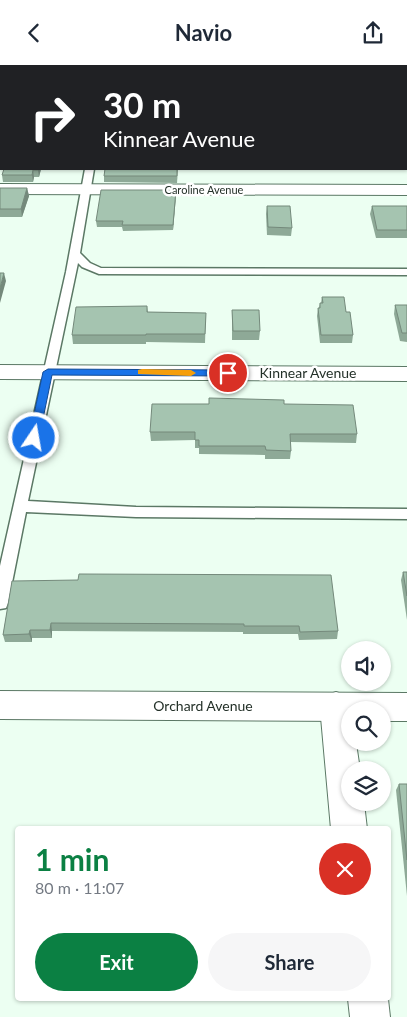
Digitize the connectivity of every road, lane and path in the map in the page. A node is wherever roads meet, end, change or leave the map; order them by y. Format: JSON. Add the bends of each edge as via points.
{"nodes":[{"id":1,"x":90,"y":170,"type":"edge"},
{"id":2,"x":0,"y":189,"type":"edge"},
{"id":3,"x":86,"y":189,"type":"junction"},
{"id":4,"x":407,"y":190,"type":"edge"},
{"id":5,"x":74,"y":255,"type":"junction"},
{"id":6,"x":99,"y":271,"type":"junction"},
{"id":7,"x":407,"y":272,"type":"edge"},
{"id":8,"x":68,"y":285,"type":"junction"},
{"id":9,"x":0,"y":372,"type":"edge"},
{"id":10,"x":48,"y":372,"type":"junction"},
{"id":11,"x":407,"y":373,"type":"edge"},
{"id":12,"x":20,"y":506,"type":"junction"},
{"id":13,"x":407,"y":514,"type":"edge"},
{"id":14,"x":0,"y":603,"type":"edge"},
{"id":15,"x":0,"y":705,"type":"edge"},
{"id":16,"x":336,"y":707,"type":"junction"},
{"id":17,"x":407,"y":707,"type":"edge"},
{"id":18,"x":349,"y":826,"type":"edge"},
{"id":19,"x":368,"y":1001,"type":"edge"},
{"id":20,"x":370,"y":1017,"type":"edge"}],
"edges":[{"from":1,"to":3,"type":"lane"},
{"from":2,"to":3,"type":"street","name":"Caroline Avenue"},
{"from":3,"to":4,"type":"street","name":"Caroline Avenue"},
{"from":3,"to":5,"type":"lane"},
{"from":5,"to":6,"type":"lane"},
{"from":5,"to":8,"type":"lane"},
{"from":6,"to":7,"type":"lane"},
{"from":6,"to":8,"type":"lane","via":[[81,275]]},
{"from":8,"to":10,"type":"lane"},
{"from":9,"to":10,"type":"street","name":"Kinnear Avenue"},
{"from":10,"to":11,"type":"street","name":"Kinnear Avenue"},
{"from":10,"to":12,"type":"lane"},
{"from":12,"to":13,"type":"lane","via":[[136,512]]},
{"from":12,"to":14,"type":"lane"},
{"from":15,"to":16,"type":"street","name":"Orchard Avenue"},
{"from":16,"to":17,"type":"street","name":"Orchard Avenue"},
{"from":16,"to":18,"type":"street"},
{"from":19,"to":20,"type":"street"}]}
